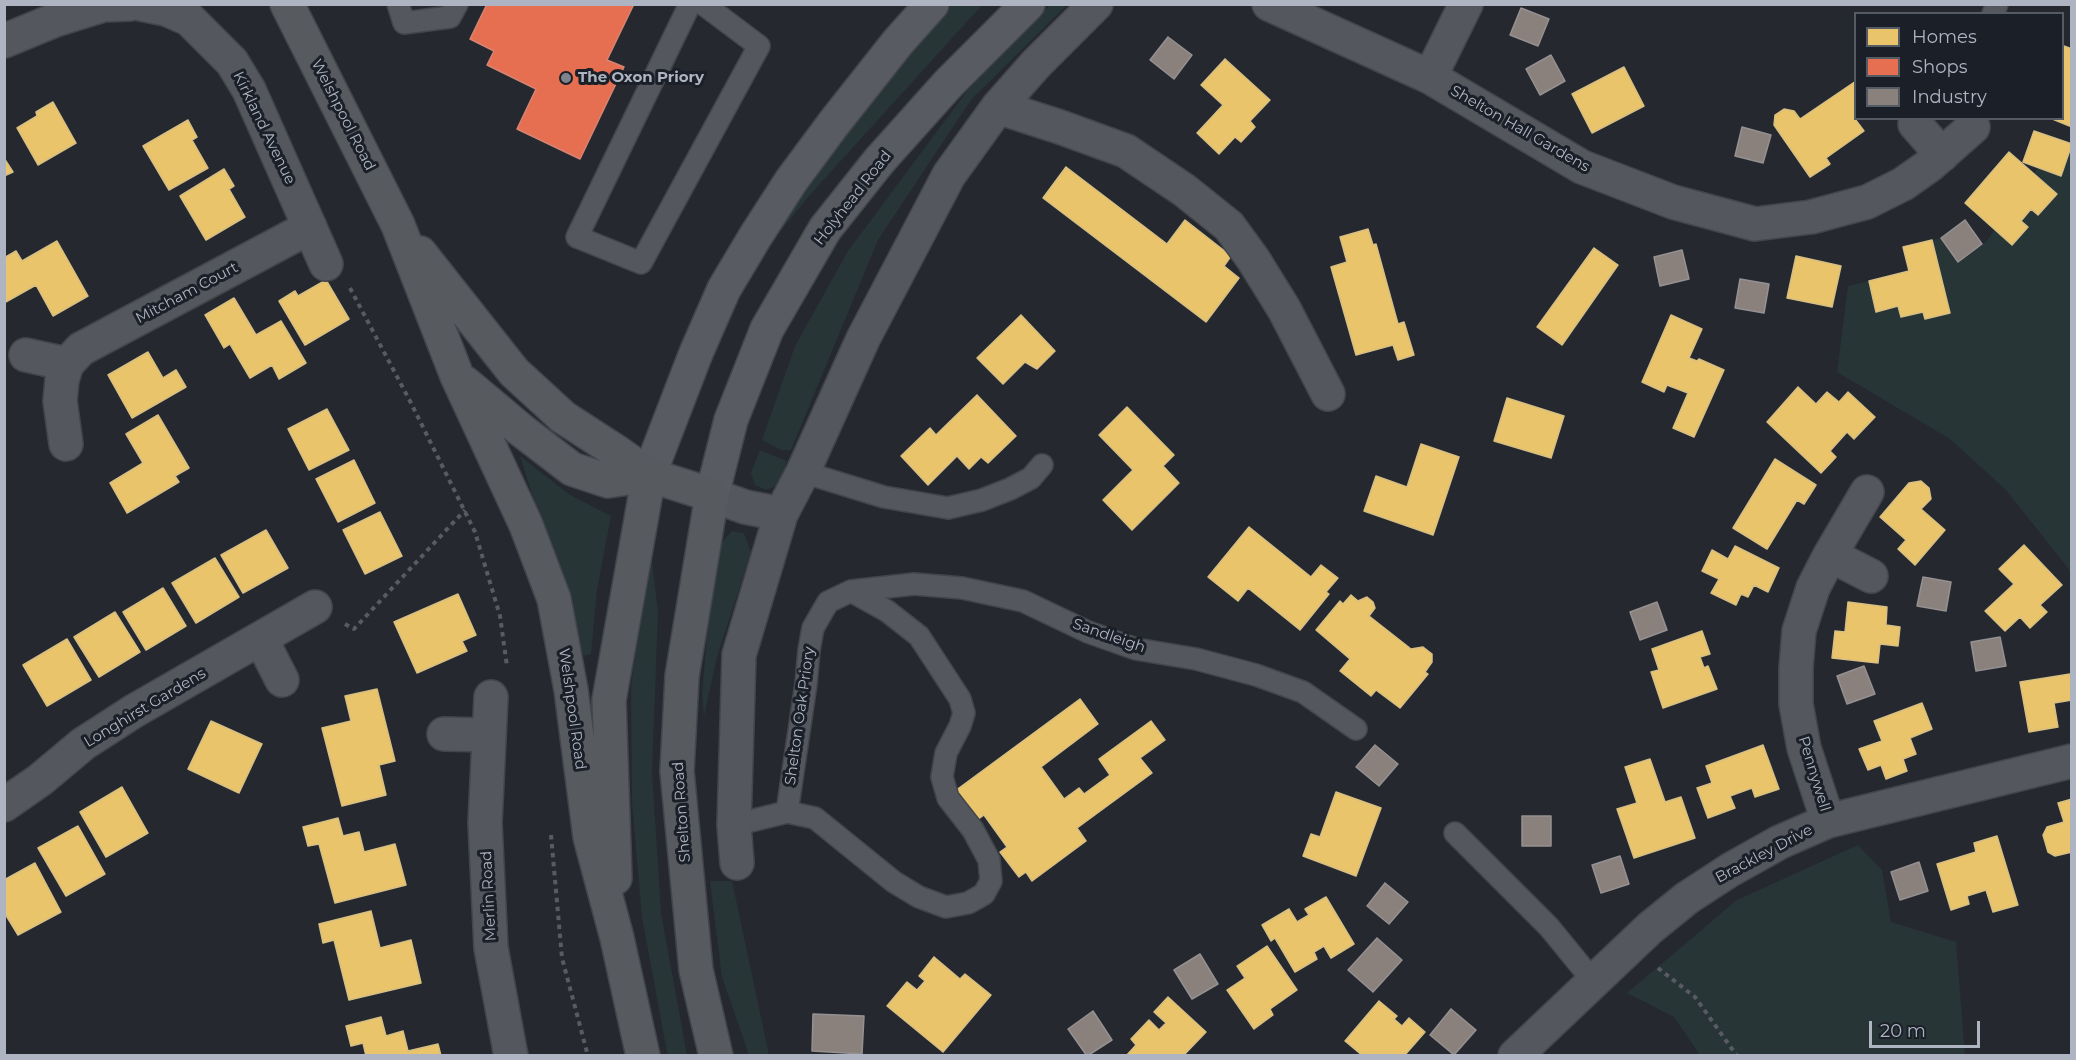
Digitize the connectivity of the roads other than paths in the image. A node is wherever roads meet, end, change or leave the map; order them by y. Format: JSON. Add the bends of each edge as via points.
{"nodes":[{"id":1,"x":130,"y":4,"type":"edge"},
{"id":2,"x":141,"y":4,"type":"edge"},
{"id":3,"x":287,"y":4,"type":"edge"},
{"id":4,"x":398,"y":4,"type":"edge"},
{"id":5,"x":457,"y":4,"type":"edge"},
{"id":6,"x":690,"y":4,"type":"edge"},
{"id":7,"x":703,"y":4,"type":"edge"},
{"id":8,"x":932,"y":4,"type":"edge"},
{"id":9,"x":1028,"y":4,"type":"edge"},
{"id":10,"x":1096,"y":4,"type":"edge"},
{"id":11,"x":1269,"y":4,"type":"edge"},
{"id":12,"x":1466,"y":4,"type":"edge"},
{"id":13,"x":4,"y":40,"type":"edge"},
{"id":14,"x":1430,"y":77,"type":"junction"},
{"id":15,"x":998,"y":107,"type":"junction"},
{"id":16,"x":1963,"y":123,"type":"edge"},
{"id":17,"x":1915,"y":124,"type":"dead end"},
{"id":18,"x":1942,"y":155,"type":"junction"},
{"id":19,"x":398,"y":225,"type":"junction"},
{"id":20,"x":310,"y":227,"type":"junction"},
{"id":21,"x":326,"y":264,"type":"road end"},
{"id":22,"x":26,"y":355,"type":"dead end"},
{"id":23,"x":67,"y":364,"type":"junction"},
{"id":24,"x":457,"y":376,"type":"junction"},
{"id":25,"x":1328,"y":394,"type":"dead end"},
{"id":26,"x":66,"y":444,"type":"dead end"},
{"id":27,"x":1042,"y":465,"type":"dead end"},
{"id":28,"x":803,"y":472,"type":"junction"},
{"id":29,"x":649,"y":475,"type":"junction"},
{"id":30,"x":1867,"y":492,"type":"dead end"},
{"id":31,"x":712,"y":495,"type":"junction"},
{"id":32,"x":782,"y":514,"type":"junction"},
{"id":33,"x":1830,"y":555,"type":"junction"},
{"id":34,"x":1871,"y":576,"type":"dead end"},
{"id":35,"x":851,"y":591,"type":"junction"},
{"id":36,"x":315,"y":607,"type":"road end"},
{"id":37,"x":261,"y":639,"type":"junction"},
{"id":38,"x":282,"y":680,"type":"dead end"},
{"id":39,"x":491,"y":697,"type":"road end"},
{"id":40,"x":1356,"y":729,"type":"dead end"},
{"id":41,"x":444,"y":734,"type":"dead end"},
{"id":42,"x":489,"y":735,"type":"junction"},
{"id":43,"x":2072,"y":761,"type":"edge"},
{"id":44,"x":4,"y":805,"type":"edge"},
{"id":45,"x":786,"y":812,"type":"junction"},
{"id":46,"x":1828,"y":821,"type":"junction"},
{"id":47,"x":734,"y":825,"type":"junction"},
{"id":48,"x":1455,"y":833,"type":"dead end"},
{"id":49,"x":736,"y":863,"type":"dead end"},
{"id":50,"x":617,"y":938,"type":"junction"},
{"id":51,"x":1594,"y":982,"type":"junction"},
{"id":52,"x":511,"y":1056,"type":"edge"},
{"id":53,"x":643,"y":1056,"type":"edge"},
{"id":54,"x":716,"y":1056,"type":"edge"},
{"id":55,"x":1515,"y":1056,"type":"edge"}],
"edges":[{"from":1,"to":13,"type":"street","via":[[103,5]]},
{"from":2,"to":20,"type":"street","name":"Kirkland Avenue","via":[[189,19],[232,62],[249,90]]},
{"from":3,"to":19,"type":"main road","name":"Welshpool Road"},
{"from":4,"to":5,"type":"lane","via":[[404,23],[450,17]]},
{"from":6,"to":7,"type":"lane","via":[[577,237],[641,263],[759,46]]},
{"from":8,"to":29,"type":"main road","via":[[834,123],[755,237],[724,289]]},
{"from":9,"to":31,"type":"main road","name":"Holyhead Road","via":[[948,84],[825,229],[767,329],[731,420]]},
{"from":10,"to":15,"type":"street"},
{"from":11,"to":14,"type":"street","name":"Shelton Hall Gardens"},
{"from":12,"to":14,"type":"street"},
{"from":14,"to":18,"type":"street","name":"Shelton Hall Gardens","via":[[1582,167],[1673,202],[1755,224],[1811,217],[1867,202],[1903,184]]},
{"from":15,"to":25,"type":"street","via":[[1126,151],[1229,226],[1284,309]]},
{"from":15,"to":28,"type":"street","via":[[949,175],[863,339]]},
{"from":16,"to":18,"type":"street","name":"Shelton Hall Gardens"},
{"from":17,"to":18,"type":"street"},
{"from":19,"to":24,"type":"main road","name":"Welshpool Road"},
{"from":19,"to":29,"type":"main road","name":"Welshpool Road","via":[[514,372],[563,417]]},
{"from":20,"to":21,"type":"street","name":"Kirkland Avenue"},
{"from":20,"to":23,"type":"street","name":"Mitcham Court","via":[[81,349]]},
{"from":22,"to":23,"type":"street"},
{"from":23,"to":26,"type":"street","via":[[60,401]]},
{"from":24,"to":29,"type":"main road","name":"Welshpool Road","via":[[572,469],[608,482]]},
{"from":24,"to":50,"type":"main road","name":"Welshpool Road","via":[[526,525],[554,599],[571,690],[590,837]]},
{"from":27,"to":28,"type":"lane","via":[[1031,478],[1010,489],[948,508],[884,497]]},
{"from":28,"to":32,"type":"street"},
{"from":29,"to":31,"type":"main road","name":"Welshpool Road"},
{"from":29,"to":50,"type":"main road","via":[[609,700]]},
{"from":30,"to":33,"type":"street","name":"Pennywell"},
{"from":31,"to":32,"type":"street"},
{"from":31,"to":54,"type":"main road","name":"Shelton Road","via":[[682,676],[677,771],[696,970]]},
{"from":32,"to":47,"type":"street","via":[[739,655]]},
{"from":33,"to":34,"type":"street"},
{"from":33,"to":46,"type":"street","name":"Pennywell","via":[[1813,588],[1799,631],[1796,668],[1796,704],[1804,748]]},
{"from":35,"to":40,"type":"lane","name":"Sandleigh","via":[[914,584],[962,588],[1023,601],[1088,632],[1136,649],[1196,659],[1303,692]]},
{"from":35,"to":45,"type":"lane","name":"Shelton Oak Priory","via":[[828,602],[813,627]]},
{"from":35,"to":45,"type":"lane","via":[[887,611],[919,636],[960,699],[964,713],[946,753],[942,777],[948,798],[973,830],[989,860],[991,881],[984,894],[968,903],[946,907],[894,882],[815,818]]},
{"from":36,"to":37,"type":"street","name":"Longhirst Gardens"},
{"from":37,"to":38,"type":"street"},
{"from":37,"to":44,"type":"street","name":"Longhirst Gardens","via":[[117,722]]},
{"from":39,"to":42,"type":"street","name":"Merlin Road"},
{"from":41,"to":42,"type":"street"},
{"from":42,"to":52,"type":"street","name":"Merlin Road","via":[[485,823],[491,948]]},
{"from":43,"to":46,"type":"street","name":"Brackley Drive"},
{"from":45,"to":47,"type":"lane"},
{"from":46,"to":51,"type":"street","name":"Brackley Drive","via":[[1780,842],[1687,898]]},
{"from":47,"to":49,"type":"street"},
{"from":48,"to":51,"type":"lane","via":[[1549,927]]},
{"from":50,"to":53,"type":"main road","name":"Welshpool Road"},
{"from":51,"to":55,"type":"street","name":"Brackley Drive"}]}
